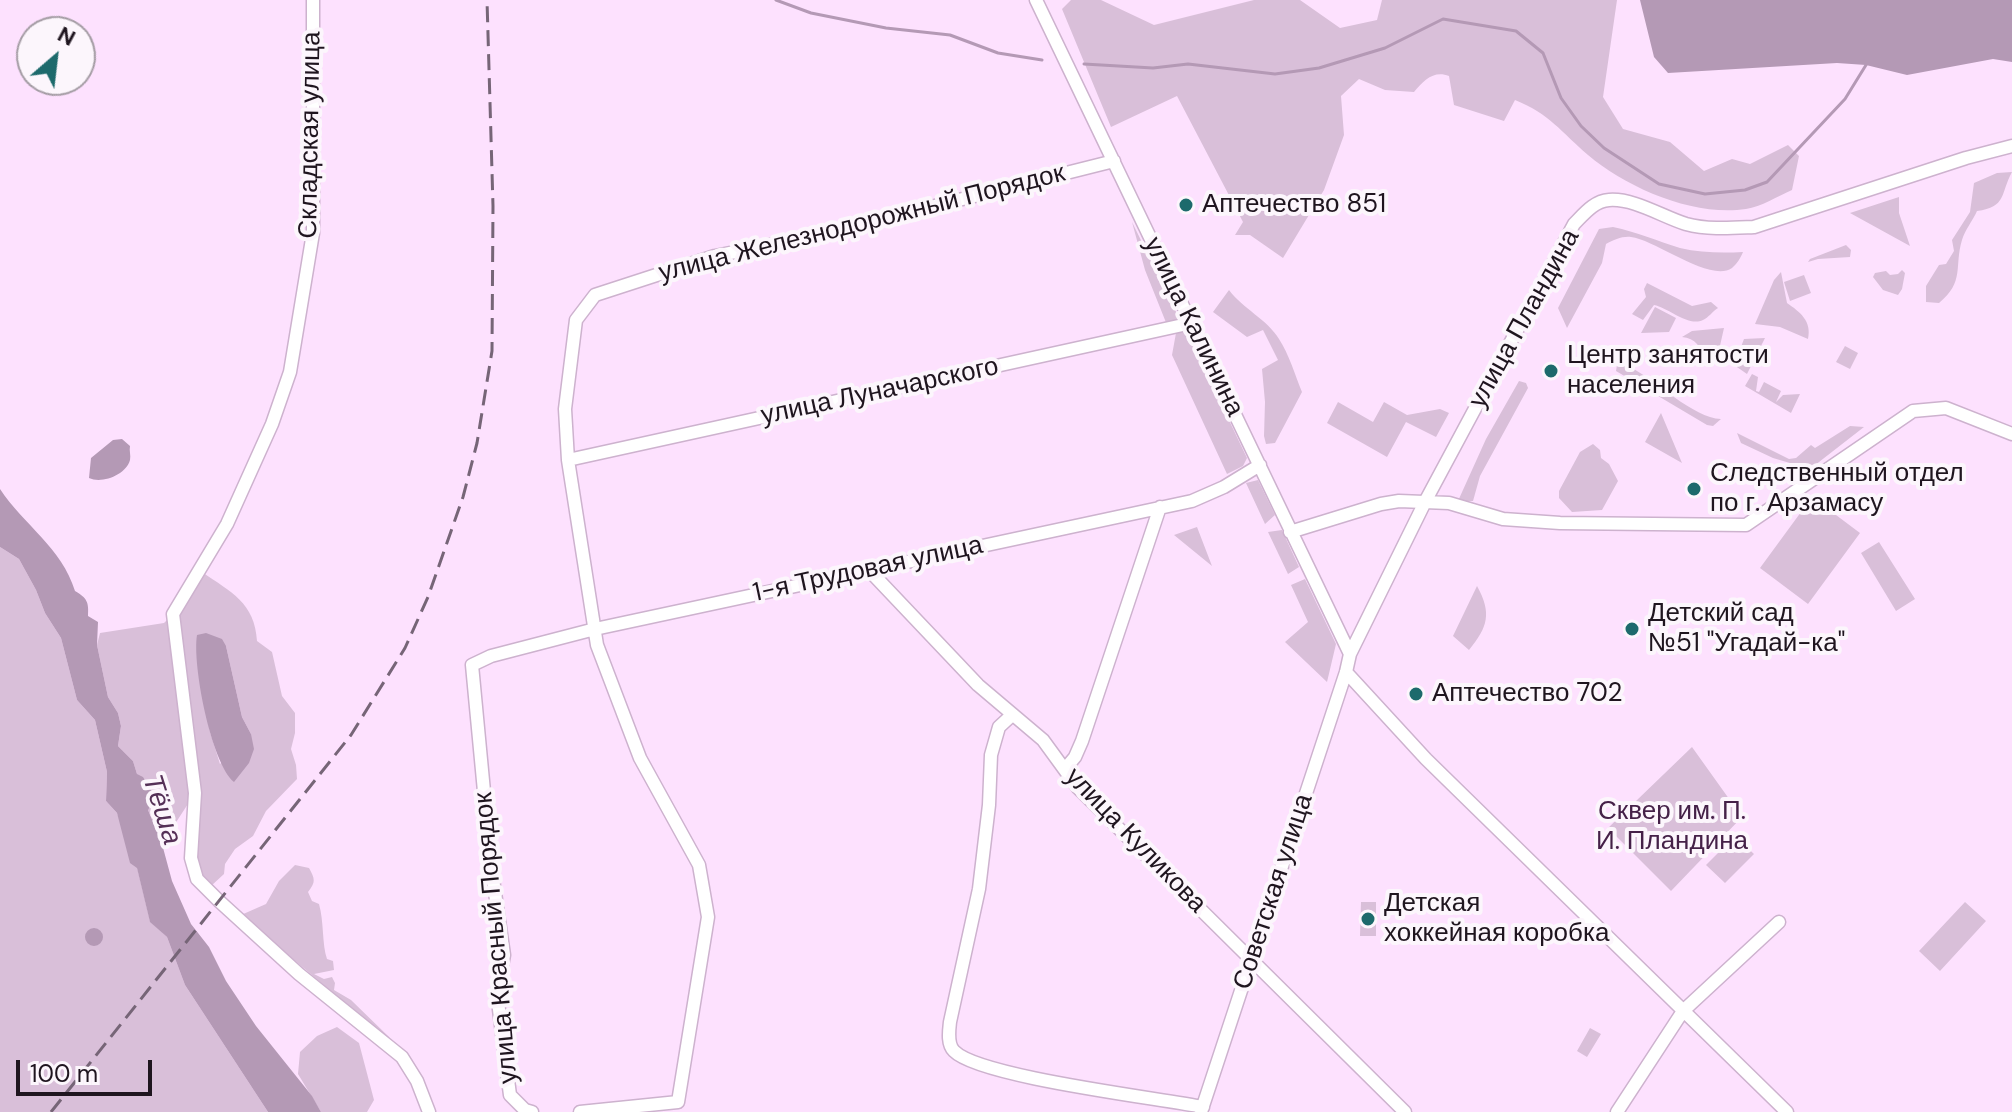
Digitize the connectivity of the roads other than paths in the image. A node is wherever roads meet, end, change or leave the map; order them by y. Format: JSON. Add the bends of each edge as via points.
{"nodes":[{"id":1,"x":313,"y":0,"type":"edge"},
{"id":2,"x":1036,"y":0,"type":"edge"},
{"id":3,"x":2012,"y":146,"type":"edge"},
{"id":4,"x":1114,"y":161,"type":"junction"},
{"id":5,"x":1192,"y":323,"type":"junction"},
{"id":6,"x":2012,"y":434,"type":"edge"},
{"id":7,"x":568,"y":460,"type":"junction"},
{"id":8,"x":1260,"y":465,"type":"junction"},
{"id":9,"x":1426,"y":500,"type":"junction"},
{"id":10,"x":1160,"y":507,"type":"junction"},
{"id":11,"x":1290,"y":532,"type":"junction"},
{"id":12,"x":868,"y":569,"type":"junction"},
{"id":13,"x":595,"y":629,"type":"junction"},
{"id":14,"x":1350,"y":654,"type":"junction"},
{"id":15,"x":472,"y":665,"type":"joint"},
{"id":16,"x":1346,"y":672,"type":"junction"},
{"id":17,"x":1012,"y":715,"type":"junction"},
{"id":18,"x":1065,"y":769,"type":"junction"},
{"id":19,"x":1779,"y":922,"type":"dead end"},
{"id":20,"x":1251,"y":959,"type":"junction"},
{"id":21,"x":1683,"y":1011,"type":"junction"},
{"id":22,"x":681,"y":1107,"type":"edge"},
{"id":23,"x":1202,"y":1109,"type":"edge"},
{"id":24,"x":529,"y":1111,"type":"edge"},
{"id":25,"x":429,"y":1112,"type":"edge"},
{"id":26,"x":580,"y":1112,"type":"edge"},
{"id":27,"x":1405,"y":1112,"type":"edge"},
{"id":28,"x":1617,"y":1112,"type":"edge"},
{"id":29,"x":1787,"y":1112,"type":"edge"}],
"edges":[{"from":1,"to":25,"type":"street","name":"Складская улица","via":[[313,233],[290,372],[227,524],[173,614],[195,793],[191,858],[197,879],[219,901],[402,1057]]},
{"from":2,"to":4,"type":"street","name":"улица Калинина"},
{"from":3,"to":9,"type":"street","name":"улица Пландина","via":[[1754,227],[1690,225],[1611,199],[1592,206],[1574,224]]},
{"from":4,"to":5,"type":"street","name":"улица Калинина"},
{"from":4,"to":7,"type":"street","name":"улица Железнодорожный Порядок","via":[[715,256],[595,295],[576,320],[565,409]]},
{"from":5,"to":7,"type":"street","name":"улица Луначарского"},
{"from":5,"to":8,"type":"street","name":"улица Калинина"},
{"from":6,"to":9,"type":"street","via":[[1946,408],[1913,411],[1746,525],[1503,519]]},
{"from":7,"to":13,"type":"street"},
{"from":8,"to":10,"type":"street","name":"1-я Трудовая улица","via":[[1192,501]]},
{"from":8,"to":11,"type":"street","name":"улица Калинина"},
{"from":9,"to":11,"type":"street","via":[[1381,504]]},
{"from":9,"to":14,"type":"street","name":"улица Пландина"},
{"from":10,"to":12,"type":"street","name":"1-я Трудовая улица"},
{"from":10,"to":18,"type":"street","via":[[1082,741]]},
{"from":11,"to":14,"type":"street","name":"улица Калинина"},
{"from":12,"to":13,"type":"street","name":"1-я Трудовая улица"},
{"from":12,"to":17,"type":"street","name":"улица Куликова"},
{"from":13,"to":15,"type":"street","name":"1-я Трудовая улица"},
{"from":13,"to":22,"type":"street","via":[[640,758],[699,865],[708,917]]},
{"from":14,"to":16,"type":"street","name":"Советская улица"},
{"from":15,"to":24,"type":"street","name":"улица Красный Порядок","via":[[504,955],[497,994],[510,1095]]},
{"from":16,"to":20,"type":"street","name":"Советская улица"},
{"from":16,"to":21,"type":"street","via":[[1426,759]]},
{"from":17,"to":18,"type":"street","name":"улица Куликова","via":[[1037,734]]},
{"from":17,"to":23,"type":"street","via":[[999,727],[991,755],[979,889],[950,1022],[953,1051],[1009,1072]]},
{"from":18,"to":20,"type":"street","name":"улица Куликова","via":[[1078,788]]},
{"from":19,"to":21,"type":"street"},
{"from":20,"to":23,"type":"street","name":"Советская улица"},
{"from":20,"to":27,"type":"street","name":"улица Куликова"},
{"from":21,"to":28,"type":"street"},
{"from":21,"to":29,"type":"street"},
{"from":22,"to":26,"type":"street"}]}
